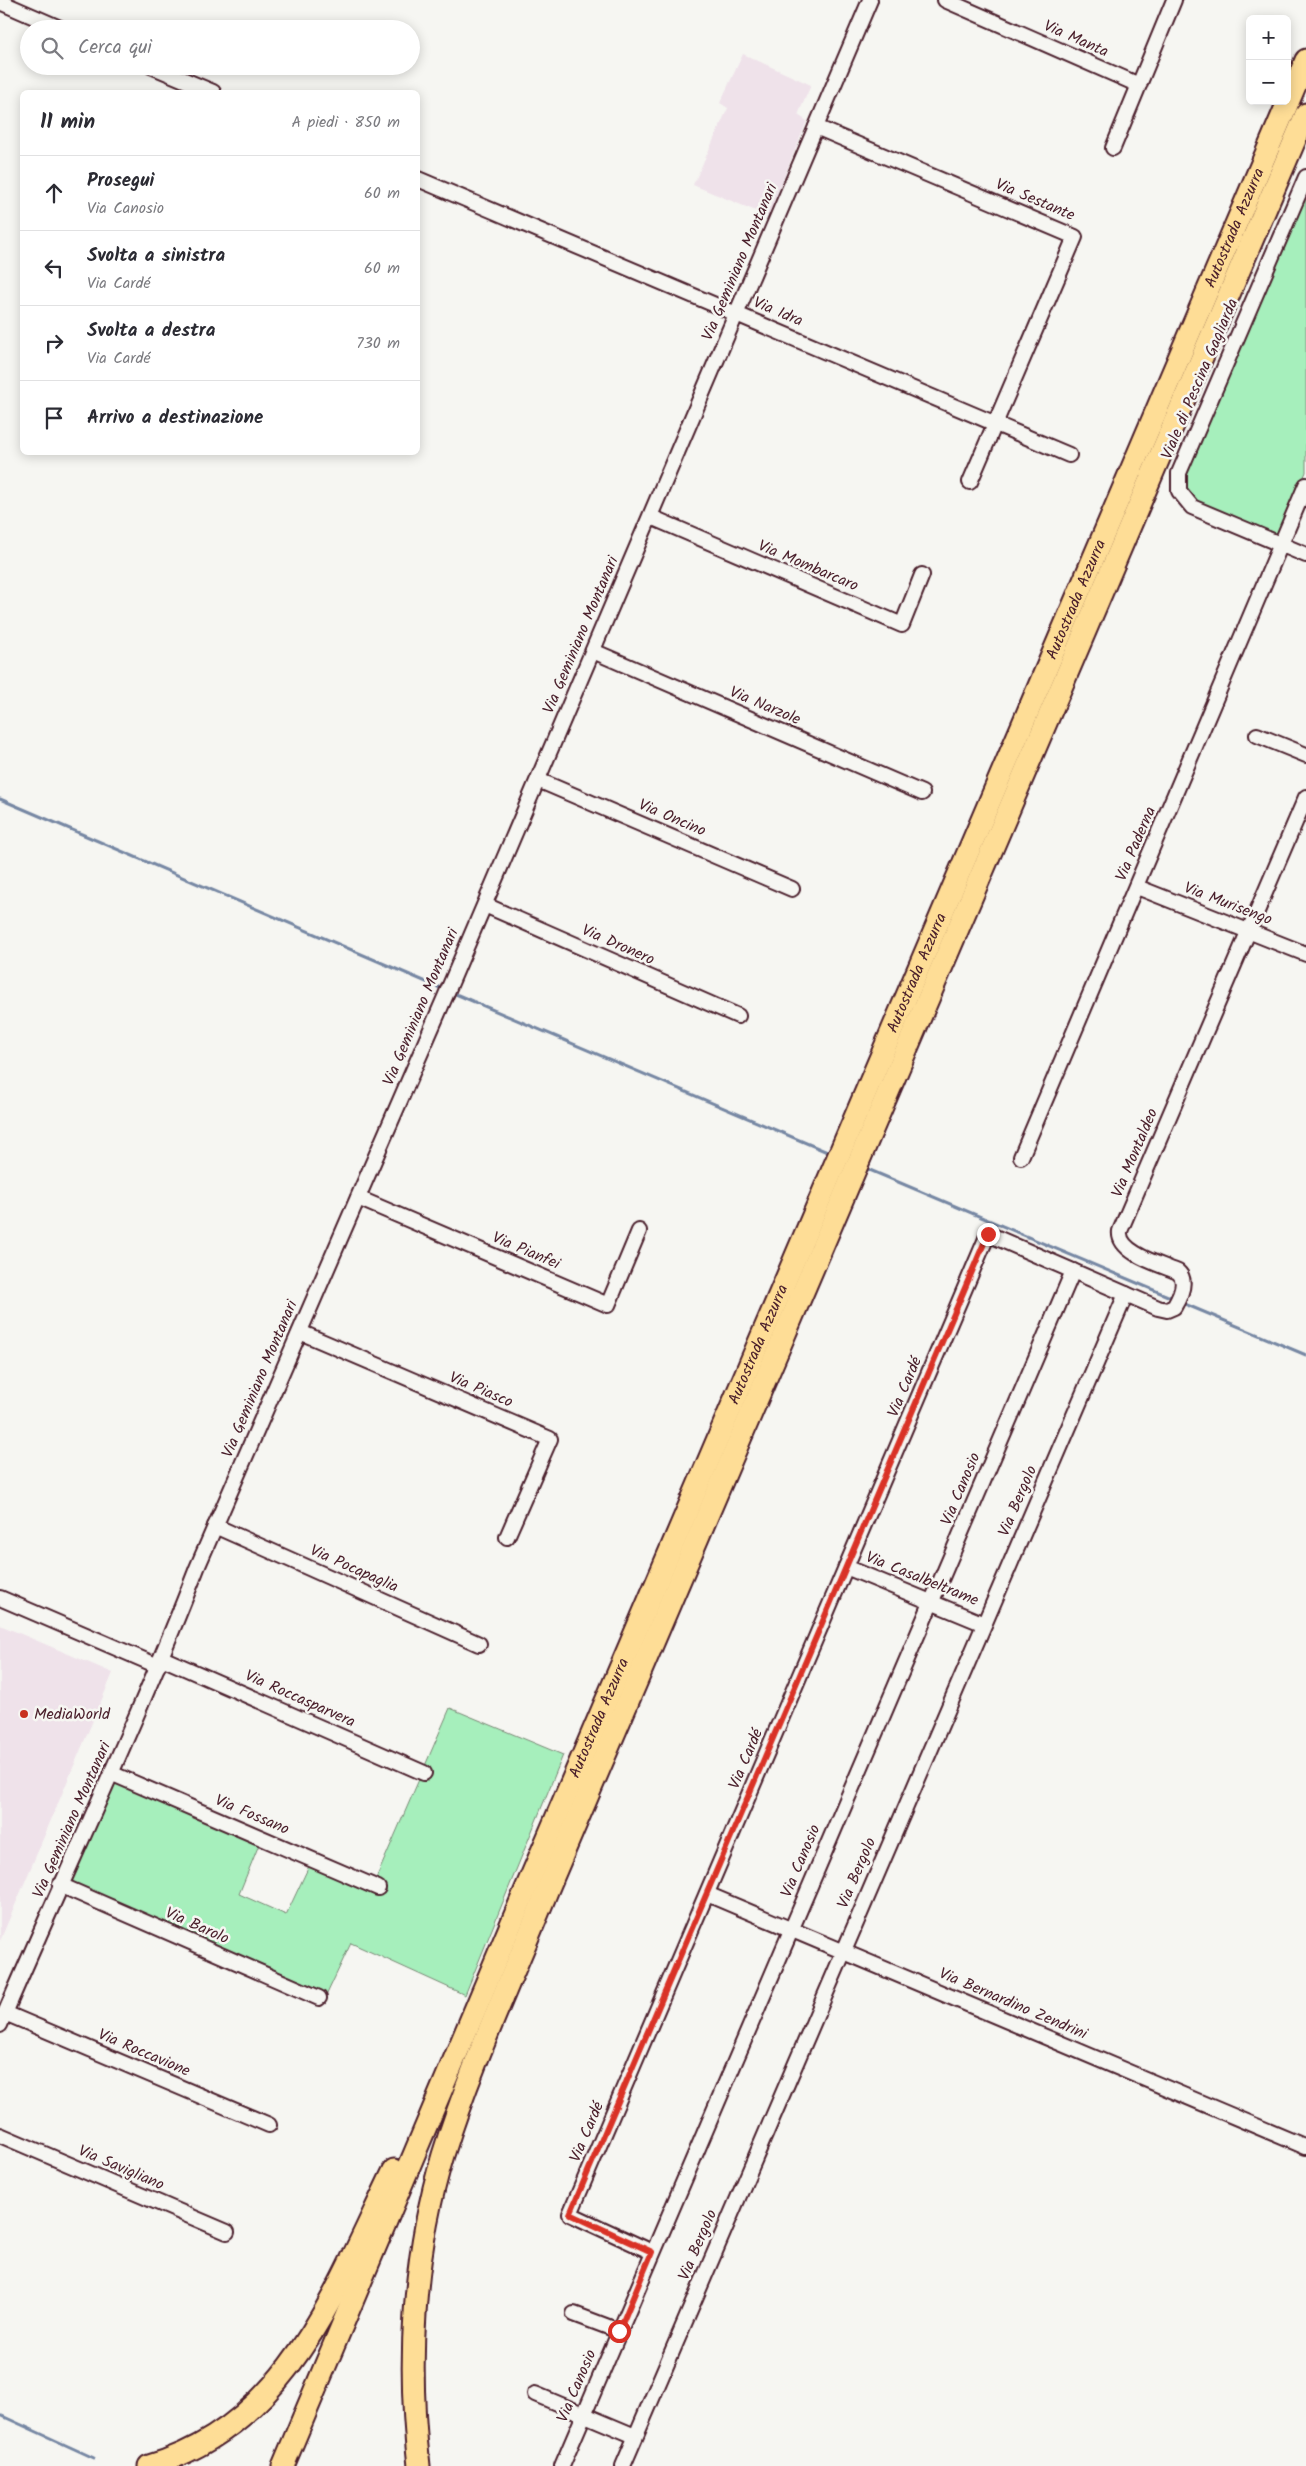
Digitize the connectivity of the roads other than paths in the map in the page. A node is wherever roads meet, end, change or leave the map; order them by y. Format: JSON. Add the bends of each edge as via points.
{"nodes":[{"id":1,"x":870,"y":0,"type":"edge"},
{"id":2,"x":945,"y":0,"type":"edge"},
{"id":3,"x":1174,"y":0,"type":"edge"},
{"id":4,"x":0,"y":2,"type":"edge"},
{"id":5,"x":41,"y":20,"type":"edge"},
{"id":6,"x":1306,"y":60,"type":"edge"},
{"id":7,"x":172,"y":75,"type":"edge"},
{"id":8,"x":1139,"y":85,"type":"junction"},
{"id":9,"x":208,"y":90,"type":"edge"},
{"id":10,"x":1306,"y":114,"type":"edge"},
{"id":11,"x":816,"y":126,"type":"junction"},
{"id":12,"x":1113,"y":148,"type":"dead end"},
{"id":13,"x":1306,"y":178,"type":"edge"},
{"id":14,"x":420,"y":180,"type":"edge"},
{"id":15,"x":737,"y":314,"type":"junction"},
{"id":16,"x":994,"y":423,"type":"junction"},
{"id":17,"x":1068,"y":455,"type":"dead end"},
{"id":18,"x":970,"y":482,"type":"dead end"},
{"id":19,"x":1306,"y":485,"type":"edge"},
{"id":20,"x":650,"y":517,"type":"junction"},
{"id":21,"x":1280,"y":544,"type":"junction"},
{"id":22,"x":1306,"y":555,"type":"edge"},
{"id":23,"x":922,"y":574,"type":"dead end"},
{"id":24,"x":593,"y":651,"type":"junction"},
{"id":25,"x":1257,"y":735,"type":"dead end"},
{"id":26,"x":1306,"y":754,"type":"edge"},
{"id":27,"x":538,"y":780,"type":"junction"},
{"id":28,"x":922,"y":793,"type":"dead end"},
{"id":29,"x":1306,"y":797,"type":"edge"},
{"id":30,"x":1137,"y":887,"type":"junction"},
{"id":31,"x":792,"y":889,"type":"dead end"},
{"id":32,"x":484,"y":905,"type":"junction"},
{"id":33,"x":1251,"y":930,"type":"junction"},
{"id":34,"x":1306,"y":954,"type":"edge"},
{"id":35,"x":738,"y":1016,"type":"dead end"},
{"id":36,"x":1021,"y":1157,"type":"dead end"},
{"id":37,"x":358,"y":1198,"type":"junction"},
{"id":38,"x":639,"y":1231,"type":"dead end"},
{"id":39,"x":988,"y":1234,"type":"joint"},
{"id":40,"x":1073,"y":1271,"type":"junction"},
{"id":41,"x":1126,"y":1294,"type":"junction"},
{"id":42,"x":300,"y":1332,"type":"junction"},
{"id":43,"x":215,"y":1526,"type":"junction"},
{"id":44,"x":507,"y":1537,"type":"dead end"},
{"id":45,"x":846,"y":1568,"type":"junction"},
{"id":46,"x":0,"y":1598,"type":"edge"},
{"id":47,"x":932,"y":1603,"type":"junction"},
{"id":48,"x":984,"y":1624,"type":"junction"},
{"id":49,"x":479,"y":1644,"type":"dead end"},
{"id":50,"x":160,"y":1662,"type":"junction"},
{"id":51,"x":424,"y":1773,"type":"dead end"},
{"id":52,"x":113,"y":1774,"type":"junction"},
{"id":53,"x":60,"y":1885,"type":"junction"},
{"id":54,"x":378,"y":1888,"type":"dead end"},
{"id":55,"x":537,"y":1888,"type":"junction"},
{"id":56,"x":707,"y":1894,"type":"junction"},
{"id":57,"x":790,"y":1930,"type":"junction"},
{"id":58,"x":842,"y":1951,"type":"junction"},
{"id":59,"x":319,"y":1998,"type":"dead end"},
{"id":60,"x":3,"y":2019,"type":"edge"},
{"id":61,"x":269,"y":2125,"type":"dead end"},
{"id":62,"x":0,"y":2135,"type":"edge"},
{"id":63,"x":1306,"y":2147,"type":"edge"},
{"id":64,"x":228,"y":2232,"type":"dead end"},
{"id":65,"x":652,"y":2252,"type":"junction"},
{"id":66,"x":365,"y":2288,"type":"junction"},
{"id":67,"x":574,"y":2314,"type":"dead end"},
{"id":68,"x":619,"y":2331,"type":"junction"},
{"id":69,"x":535,"y":2394,"type":"dead end"},
{"id":70,"x":584,"y":2415,"type":"junction"},
{"id":71,"x":635,"y":2436,"type":"junction"},
{"id":72,"x":150,"y":2466,"type":"edge"},
{"id":73,"x":283,"y":2466,"type":"edge"},
{"id":74,"x":298,"y":2466,"type":"edge"},
{"id":75,"x":419,"y":2466,"type":"edge"},
{"id":76,"x":562,"y":2466,"type":"edge"},
{"id":77,"x":622,"y":2466,"type":"edge"}],
"edges":[{"from":1,"to":11,"type":"street","name":"Via Geminiano Montanari"},
{"from":2,"to":8,"type":"street","name":"Via Manta"},
{"from":3,"to":8,"type":"street"},
{"from":4,"to":5,"type":"street"},
{"from":6,"to":55,"type":"highway","name":"Autostrada Azzurra","via":[[834,1166]]},
{"from":7,"to":9,"type":"street"},
{"from":8,"to":12,"type":"street"},
{"from":10,"to":55,"type":"highway","name":"Autostrada Azzurra","via":[[863,1154]]},
{"from":11,"to":15,"type":"street","name":"Via Geminiano Montanari"},
{"from":11,"to":16,"type":"street","name":"Via Sestante","via":[[1076,237]]},
{"from":13,"to":21,"type":"street","name":"Viale di Pescina Gagliarda","via":[[1178,478],[1180,494],[1192,507]]},
{"from":14,"to":15,"type":"street","name":"Via Idra"},
{"from":15,"to":16,"type":"street","name":"Via Idra"},
{"from":15,"to":20,"type":"street","name":"Via Geminiano Montanari"},
{"from":16,"to":17,"type":"street","name":"Via Idra"},
{"from":16,"to":18,"type":"street","name":"Via Sestante"},
{"from":19,"to":21,"type":"street","name":"Via Paderna"},
{"from":20,"to":23,"type":"street","name":"Via Mombarcaro","via":[[902,626]]},
{"from":20,"to":24,"type":"street","name":"Via Geminiano Montanari"},
{"from":21,"to":22,"type":"street","name":"Viale di Pescina Gagliarda"},
{"from":21,"to":30,"type":"street","name":"Via Paderna"},
{"from":24,"to":27,"type":"street","name":"Via Geminiano Montanari"},
{"from":24,"to":28,"type":"street","name":"Via Narzole"},
{"from":25,"to":26,"type":"street"},
{"from":27,"to":31,"type":"street","name":"Via Oncino"},
{"from":27,"to":32,"type":"street","name":"Via Geminiano Montanari"},
{"from":29,"to":33,"type":"street","name":"Via Montaldeo"},
{"from":30,"to":33,"type":"street","name":"Via Murisengo"},
{"from":30,"to":36,"type":"street","name":"Via Paderna"},
{"from":32,"to":35,"type":"street","name":"Via Dronero"},
{"from":32,"to":37,"type":"street","name":"Via Geminiano Montanari"},
{"from":33,"to":34,"type":"street","name":"Via Murisengo"},
{"from":33,"to":41,"type":"street","name":"Via Montaldeo","via":[[1120,1232],[1121,1240],[1130,1251],[1182,1275],[1184,1282],[1171,1310]]},
{"from":37,"to":38,"type":"street","name":"Via Pianfei","via":[[608,1305]]},
{"from":37,"to":42,"type":"street","name":"Via Geminiano Montanari"},
{"from":39,"to":40,"type":"street","name":"Via Montaldeo"},
{"from":39,"to":45,"type":"street","name":"Via Cardé"},
{"from":40,"to":41,"type":"street","name":"Via Montaldeo"},
{"from":40,"to":47,"type":"street","name":"Via Canosio"},
{"from":41,"to":48,"type":"street","name":"Via Bergolo"},
{"from":42,"to":43,"type":"street","name":"Via Geminiano Montanari"},
{"from":42,"to":44,"type":"street","name":"Via Piasco","via":[[550,1439]]},
{"from":43,"to":49,"type":"street","name":"Via Pocapaglia"},
{"from":43,"to":50,"type":"street","name":"Via Geminiano Montanari"},
{"from":45,"to":47,"type":"street","name":"Via Casalbeltrame"},
{"from":45,"to":56,"type":"street","name":"Via Cardé"},
{"from":46,"to":50,"type":"street","name":"Via Roccasparvera"},
{"from":47,"to":48,"type":"street","name":"Via Casalbeltrame"},
{"from":47,"to":57,"type":"street","name":"Via Canosio"},
{"from":48,"to":58,"type":"street","name":"Via Bergolo"},
{"from":50,"to":51,"type":"street","name":"Via Roccasparvera"},
{"from":50,"to":52,"type":"street","name":"Via Geminiano Montanari"},
{"from":52,"to":53,"type":"street","name":"Via Geminiano Montanari"},
{"from":52,"to":54,"type":"street","name":"Via Fossano"},
{"from":53,"to":59,"type":"street","name":"Via Barolo"},
{"from":53,"to":60,"type":"street","name":"Via Geminiano Montanari"},
{"from":55,"to":66,"type":"highway"},
{"from":55,"to":72,"type":"highway","via":[[328,2306],[306,2342],[275,2384],[246,2415],[197,2447]]},
{"from":55,"to":75,"type":"highway","via":[[443,2155],[426,2228],[413,2345],[414,2417]]},
{"from":56,"to":57,"type":"street","name":"Via Bernardino Zendrini"},
{"from":56,"to":65,"type":"street","name":"Via Cardé","via":[[570,2214]]},
{"from":57,"to":58,"type":"street","name":"Via Bernardino Zendrini"},
{"from":57,"to":65,"type":"street","name":"Via Canosio"},
{"from":58,"to":63,"type":"street","name":"Via Bernardino Zendrini"},
{"from":58,"to":71,"type":"street","name":"Via Bergolo"},
{"from":60,"to":61,"type":"street","name":"Via Roccavione"},
{"from":62,"to":64,"type":"street","name":"Via Savigliano"},
{"from":65,"to":68,"type":"street","name":"Via Canosio"},
{"from":66,"to":73,"type":"highway"},
{"from":66,"to":74,"type":"highway"},
{"from":67,"to":68,"type":"street"},
{"from":68,"to":70,"type":"street","name":"Via Canosio"},
{"from":69,"to":70,"type":"street"},
{"from":70,"to":71,"type":"street"},
{"from":70,"to":76,"type":"street","name":"Via Canosio"},
{"from":71,"to":77,"type":"street","name":"Via Bergolo"}]}
